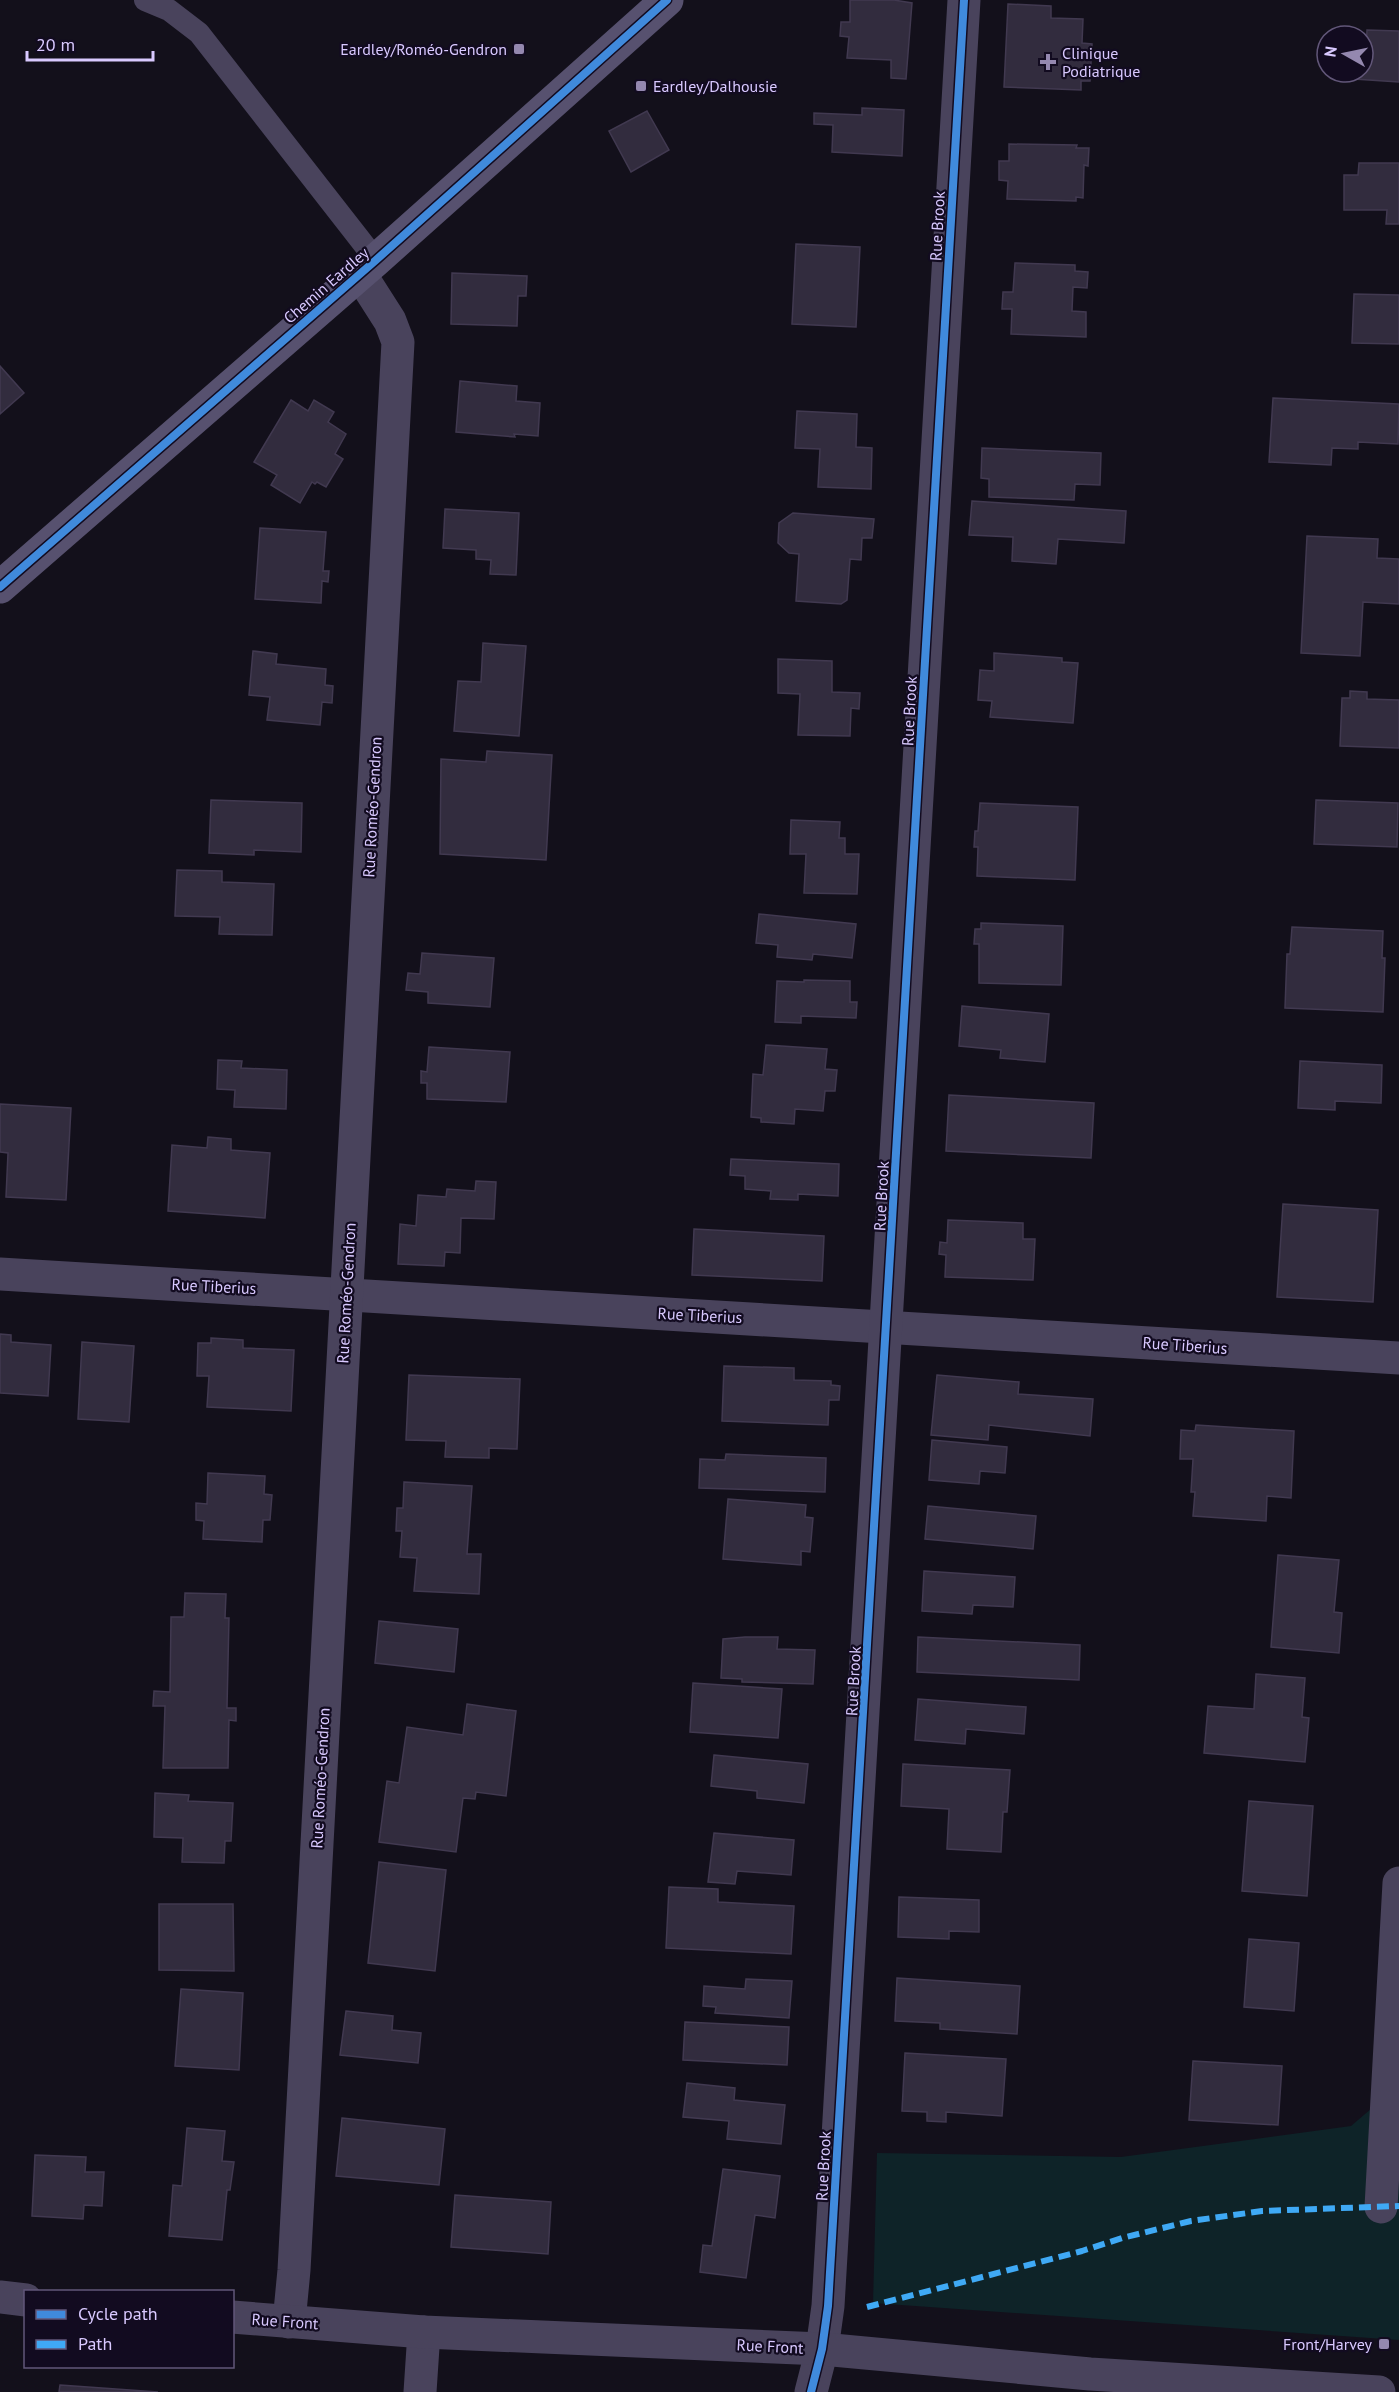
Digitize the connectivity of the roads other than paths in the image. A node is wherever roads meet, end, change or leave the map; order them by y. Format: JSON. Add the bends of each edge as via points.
{"nodes":[{"id":1,"x":145,"y":0,"type":"edge"},
{"id":2,"x":667,"y":0,"type":"edge"},
{"id":3,"x":964,"y":0,"type":"edge"},
{"id":4,"x":368,"y":267,"type":"junction"},
{"id":5,"x":0,"y":586,"type":"edge"},
{"id":6,"x":0,"y":1274,"type":"edge"},
{"id":7,"x":345,"y":1294,"type":"junction"},
{"id":8,"x":887,"y":1326,"type":"junction"},
{"id":9,"x":1399,"y":1358,"type":"edge"},
{"id":10,"x":1399,"y":1883,"type":"edge"},
{"id":11,"x":1381,"y":2207,"type":"dead end"},
{"id":12,"x":0,"y":2297,"type":"edge"},
{"id":13,"x":24,"y":2300,"type":"edge"},
{"id":14,"x":234,"y":2317,"type":"edge"},
{"id":15,"x":289,"y":2322,"type":"junction"},
{"id":16,"x":424,"y":2332,"type":"junction"},
{"id":17,"x":822,"y":2349,"type":"junction"},
{"id":18,"x":1198,"y":2386,"type":"edge"},
{"id":19,"x":420,"y":2392,"type":"edge"},
{"id":20,"x":811,"y":2392,"type":"edge"},
{"id":21,"x":1379,"y":2392,"type":"edge"}],
"edges":[{"from":1,"to":4,"type":"lane","via":[[169,10],[199,33]]},
{"from":2,"to":4,"type":"main road","name":"Chemin Eardley"},
{"from":3,"to":8,"type":"street","name":"Rue Brook"},
{"from":4,"to":5,"type":"main road","name":"Chemin Eardley"},
{"from":4,"to":7,"type":"street","name":"Rue Roméo-Gendron","via":[[398,342]]},
{"from":6,"to":7,"type":"street","name":"Rue Tiberius"},
{"from":7,"to":8,"type":"street","name":"Rue Tiberius"},
{"from":7,"to":15,"type":"street","name":"Rue Roméo-Gendron"},
{"from":8,"to":9,"type":"street","name":"Rue Tiberius"},
{"from":8,"to":17,"type":"street","name":"Rue Brook","via":[[830,2282]]},
{"from":10,"to":11,"type":"street"},
{"from":12,"to":13,"type":"street"},
{"from":14,"to":15,"type":"street","name":"Rue Front"},
{"from":15,"to":16,"type":"street","name":"Rue Front"},
{"from":16,"to":17,"type":"street","name":"Rue Front"},
{"from":16,"to":19,"type":"street"},
{"from":17,"to":18,"type":"street","name":"Rue Front"},
{"from":17,"to":20,"type":"street","name":"Rue Brook"},
{"from":18,"to":21,"type":"street","name":"Rue Front"}]}
